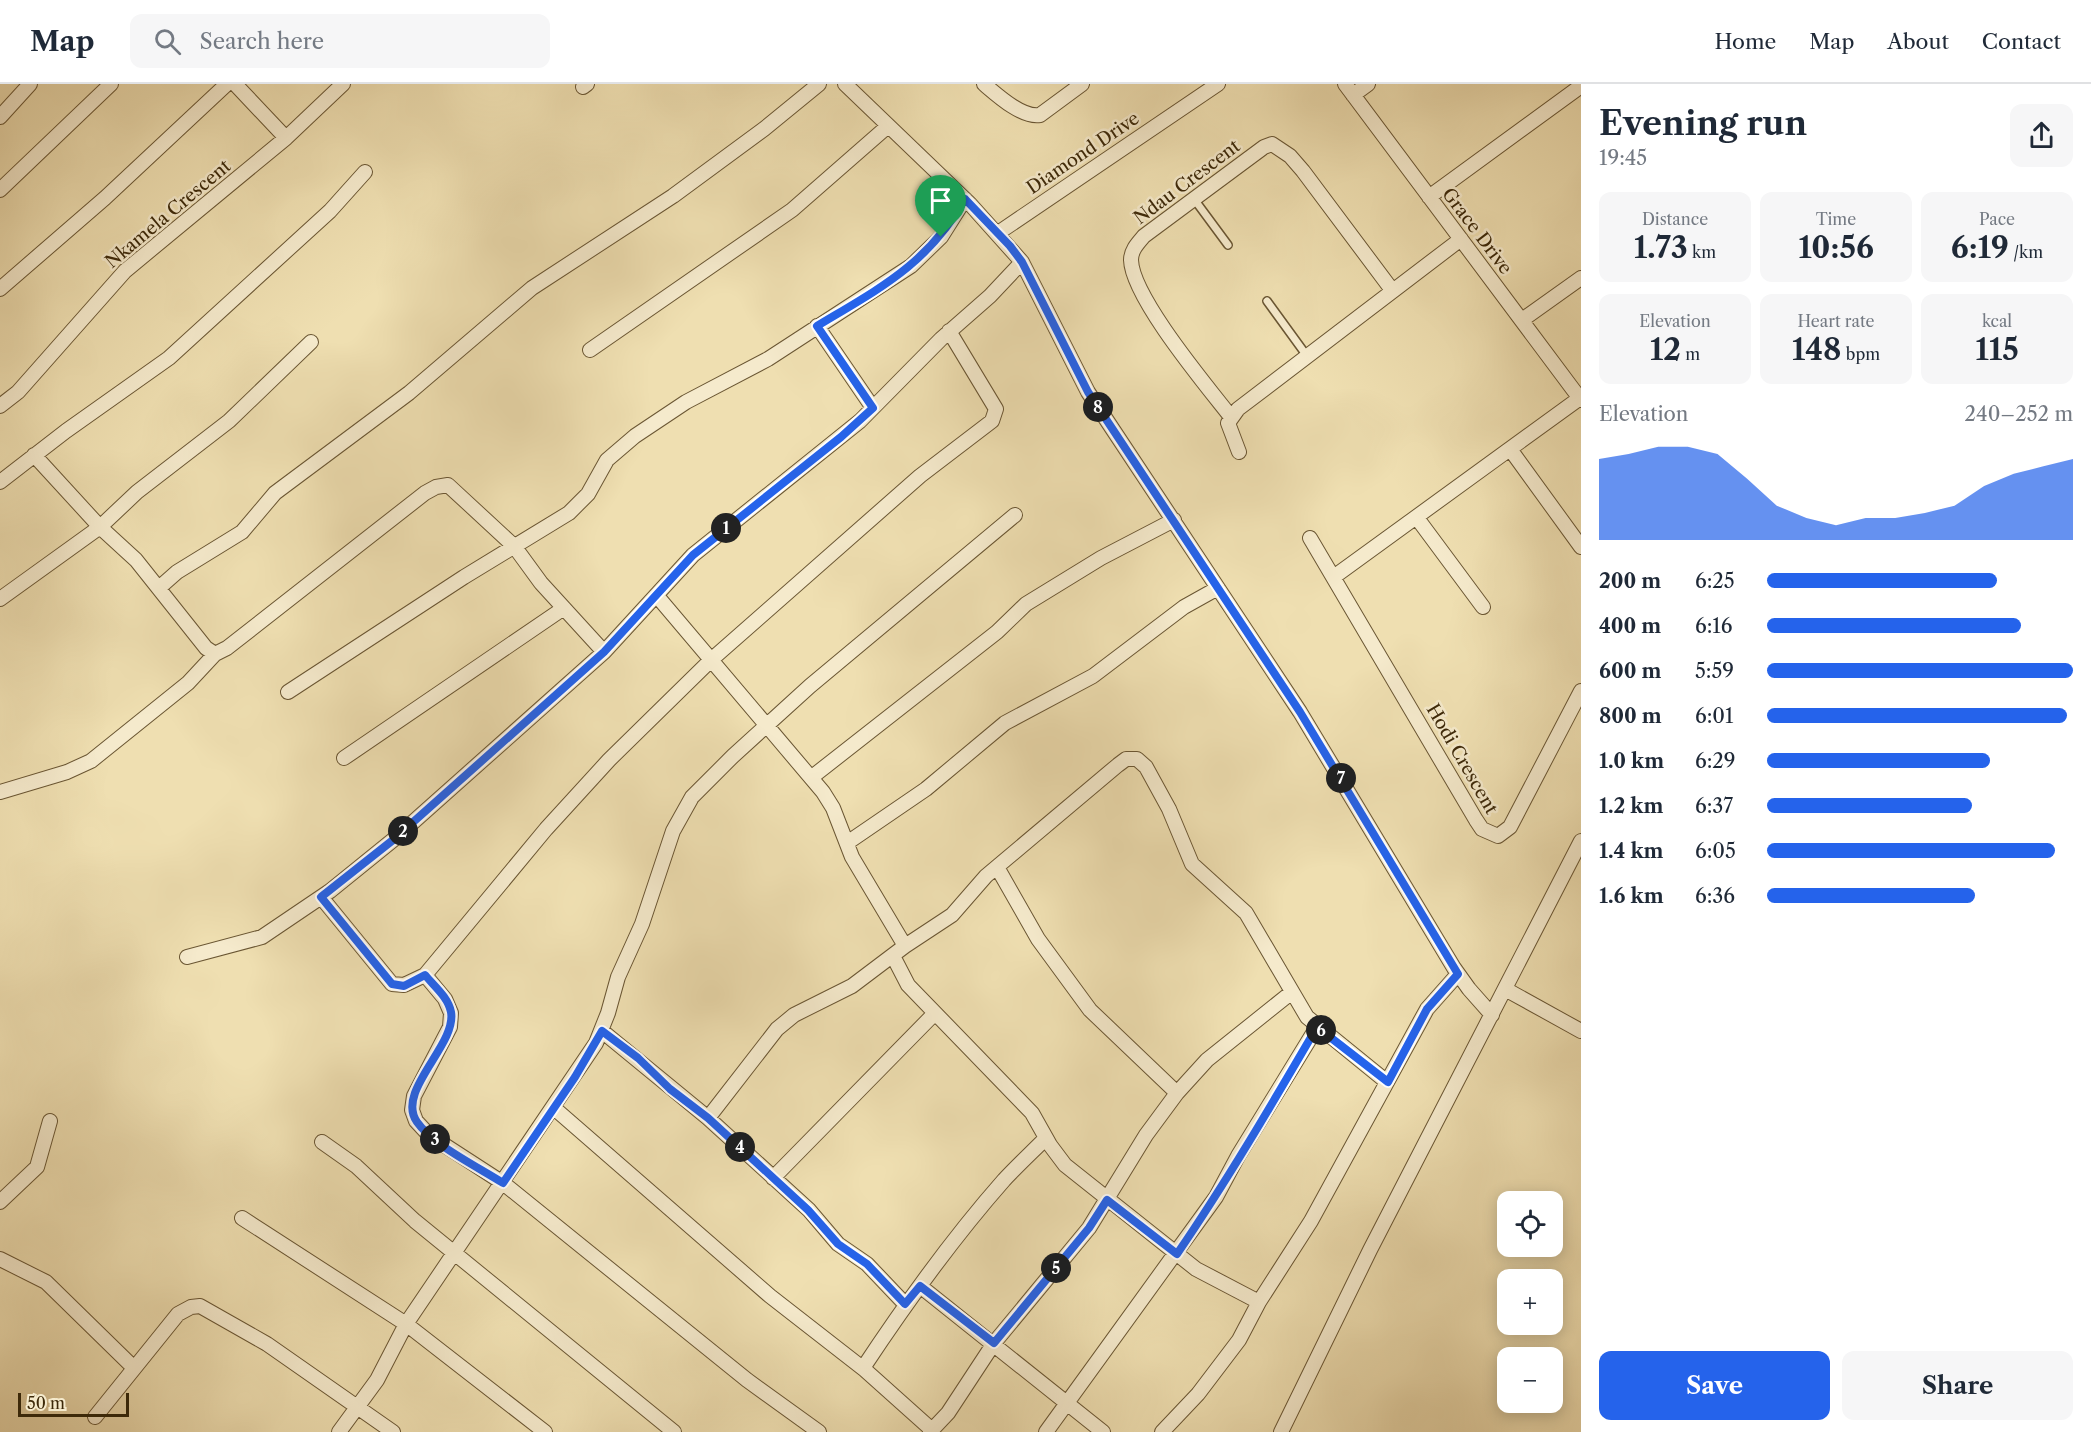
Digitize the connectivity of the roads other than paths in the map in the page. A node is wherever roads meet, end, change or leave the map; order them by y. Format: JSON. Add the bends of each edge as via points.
{"nodes":[{"id":1,"x":30,"y":84,"type":"edge"},
{"id":2,"x":111,"y":84,"type":"edge"},
{"id":3,"x":227,"y":84,"type":"edge"},
{"id":4,"x":235,"y":84,"type":"edge"},
{"id":5,"x":343,"y":84,"type":"edge"},
{"id":6,"x":819,"y":84,"type":"edge"},
{"id":7,"x":845,"y":84,"type":"edge"},
{"id":8,"x":984,"y":84,"type":"edge"},
{"id":9,"x":1082,"y":84,"type":"edge"},
{"id":10,"x":1218,"y":84,"type":"edge"},
{"id":11,"x":1368,"y":84,"type":"edge"},
{"id":12,"x":1581,"y":86,"type":"edge"},
{"id":13,"x":1349,"y":90,"type":"edge"},
{"id":14,"x":0,"y":117,"type":"edge"},
{"id":15,"x":888,"y":126,"type":"junction"},
{"id":16,"x":286,"y":138,"type":"junction"},
{"id":17,"x":365,"y":172,"type":"dead end"},
{"id":18,"x":0,"y":190,"type":"edge"},
{"id":19,"x":1429,"y":197,"type":"junction"},
{"id":20,"x":1194,"y":198,"type":"junction"},
{"id":21,"x":968,"y":201,"type":"junction"},
{"id":22,"x":998,"y":233,"type":"junction"},
{"id":23,"x":1461,"y":239,"type":"junction"},
{"id":24,"x":1228,"y":245,"type":"dead end"},
{"id":25,"x":1022,"y":262,"type":"junction"},
{"id":26,"x":1581,"y":278,"type":"edge"},
{"id":27,"x":0,"y":289,"type":"edge"},
{"id":28,"x":1392,"y":290,"type":"junction"},
{"id":29,"x":1267,"y":300,"type":"dead end"},
{"id":30,"x":1522,"y":320,"type":"junction"},
{"id":31,"x":817,"y":326,"type":"junction"},
{"id":32,"x":950,"y":331,"type":"junction"},
{"id":33,"x":311,"y":342,"type":"dead end"},
{"id":34,"x":590,"y":350,"type":"dead end"},
{"id":35,"x":1307,"y":356,"type":"junction"},
{"id":36,"x":1580,"y":399,"type":"edge"},
{"id":37,"x":0,"y":406,"type":"edge"},
{"id":38,"x":873,"y":408,"type":"junction"},
{"id":39,"x":1231,"y":417,"type":"junction"},
{"id":40,"x":1510,"y":449,"type":"junction"},
{"id":41,"x":1239,"y":452,"type":"dead end"},
{"id":42,"x":34,"y":455,"type":"junction"},
{"id":43,"x":0,"y":482,"type":"edge"},
{"id":44,"x":1015,"y":515,"type":"dead end"},
{"id":45,"x":1417,"y":518,"type":"junction"},
{"id":46,"x":1174,"y":520,"type":"junction"},
{"id":47,"x":100,"y":527,"type":"junction"},
{"id":48,"x":1310,"y":538,"type":"dead end"},
{"id":49,"x":514,"y":546,"type":"junction"},
{"id":50,"x":1581,"y":547,"type":"edge"},
{"id":51,"x":1335,"y":576,"type":"junction"},
{"id":52,"x":160,"y":587,"type":"junction"},
{"id":53,"x":1218,"y":588,"type":"junction"},
{"id":54,"x":657,"y":596,"type":"junction"},
{"id":55,"x":0,"y":599,"type":"edge"},
{"id":56,"x":564,"y":608,"type":"junction"},
{"id":57,"x":1483,"y":608,"type":"dead end"},
{"id":58,"x":604,"y":652,"type":"junction"},
{"id":59,"x":214,"y":654,"type":"junction"},
{"id":60,"x":711,"y":660,"type":"junction"},
{"id":61,"x":1581,"y":691,"type":"edge"},
{"id":62,"x":288,"y":692,"type":"dead end"},
{"id":63,"x":768,"y":724,"type":"junction"},
{"id":64,"x":344,"y":758,"type":"dead end"},
{"id":65,"x":812,"y":777,"type":"junction"},
{"id":66,"x":0,"y":792,"type":"edge"},
{"id":67,"x":1581,"y":842,"type":"edge"},
{"id":68,"x":847,"y":843,"type":"junction"},
{"id":69,"x":997,"y":867,"type":"junction"},
{"id":70,"x":321,"y":897,"type":"junction"},
{"id":71,"x":906,"y":946,"type":"junction"},
{"id":72,"x":893,"y":956,"type":"junction"},
{"id":73,"x":187,"y":957,"type":"dead end"},
{"id":74,"x":1458,"y":974,"type":"junction"},
{"id":75,"x":425,"y":975,"type":"junction"},
{"id":76,"x":1505,"y":989,"type":"junction"},
{"id":77,"x":1292,"y":992,"type":"junction"},
{"id":78,"x":935,"y":1013,"type":"junction"},
{"id":79,"x":1492,"y":1014,"type":"junction"},
{"id":80,"x":1317,"y":1027,"type":"junction"},
{"id":81,"x":602,"y":1031,"type":"junction"},
{"id":82,"x":1581,"y":1031,"type":"edge"},
{"id":83,"x":1388,"y":1082,"type":"junction"},
{"id":84,"x":1177,"y":1093,"type":"junction"},
{"id":85,"x":554,"y":1108,"type":"junction"},
{"id":86,"x":708,"y":1118,"type":"junction"},
{"id":87,"x":50,"y":1121,"type":"dead end"},
{"id":88,"x":1046,"y":1138,"type":"junction"},
{"id":89,"x":322,"y":1142,"type":"dead end"},
{"id":90,"x":773,"y":1178,"type":"junction"},
{"id":91,"x":503,"y":1183,"type":"junction"},
{"id":92,"x":1107,"y":1200,"type":"junction"},
{"id":93,"x":0,"y":1202,"type":"edge"},
{"id":94,"x":242,"y":1218,"type":"dead end"},
{"id":95,"x":456,"y":1253,"type":"junction"},
{"id":96,"x":1177,"y":1254,"type":"junction"},
{"id":97,"x":0,"y":1259,"type":"edge"},
{"id":98,"x":920,"y":1286,"type":"junction"},
{"id":99,"x":1259,"y":1302,"type":"junction"},
{"id":100,"x":905,"y":1304,"type":"junction"},
{"id":101,"x":406,"y":1324,"type":"junction"},
{"id":102,"x":994,"y":1343,"type":"junction"},
{"id":103,"x":134,"y":1368,"type":"junction"},
{"id":104,"x":863,"y":1368,"type":"junction"},
{"id":105,"x":1068,"y":1402,"type":"junction"},
{"id":106,"x":359,"y":1407,"type":"junction"},
{"id":107,"x":95,"y":1417,"type":"dead end"},
{"id":108,"x":931,"y":1431,"type":"edge"},
{"id":109,"x":339,"y":1432,"type":"edge"},
{"id":110,"x":393,"y":1432,"type":"edge"},
{"id":111,"x":544,"y":1432,"type":"edge"},
{"id":112,"x":674,"y":1432,"type":"edge"},
{"id":113,"x":819,"y":1432,"type":"edge"},
{"id":114,"x":1046,"y":1432,"type":"edge"},
{"id":115,"x":1103,"y":1432,"type":"edge"},
{"id":116,"x":1162,"y":1432,"type":"edge"},
{"id":117,"x":1281,"y":1432,"type":"edge"}],
"edges":[{"from":1,"to":14,"type":"street"},
{"from":2,"to":18,"type":"street"},
{"from":3,"to":27,"type":"street"},
{"from":4,"to":16,"type":"street"},
{"from":5,"to":16,"type":"street","name":"Nkamela Crescent"},
{"from":6,"to":52,"type":"street","via":[[673,196],[532,288],[409,393],[275,493],[242,532]]},
{"from":7,"to":15,"type":"street"},
{"from":8,"to":9,"type":"street","via":[[1034,116]]},
{"from":10,"to":22,"type":"street","name":"Diamond Drive"},
{"from":11,"to":13,"type":"street"},
{"from":12,"to":19,"type":"street"},
{"from":13,"to":19,"type":"street","name":"Grace Drive"},
{"from":15,"to":21,"type":"street"},
{"from":15,"to":34,"type":"street","via":[[792,210]]},
{"from":16,"to":37,"type":"street","name":"Nkamela Crescent","via":[[125,271],[18,392]]},
{"from":17,"to":42,"type":"street","via":[[330,211],[169,358]]},
{"from":19,"to":23,"type":"street","name":"Grace Drive"},
{"from":20,"to":24,"type":"lane"},
{"from":20,"to":28,"type":"street","name":"Ndau Crescent","via":[[1272,144],[1303,171]]},
{"from":20,"to":39,"type":"street","name":"Ndau Crescent","via":[[1135,246],[1132,269],[1150,307]]},
{"from":21,"to":22,"type":"street"},
{"from":21,"to":31,"type":"street","via":[[941,237],[911,266]]},
{"from":22,"to":25,"type":"street"},
{"from":23,"to":28,"type":"street"},
{"from":23,"to":30,"type":"street","name":"Grace Drive"},
{"from":25,"to":32,"type":"street"},
{"from":25,"to":46,"type":"street","via":[[1088,392]]},
{"from":26,"to":30,"type":"street"},
{"from":28,"to":35,"type":"street"},
{"from":29,"to":35,"type":"lane"},
{"from":30,"to":36,"type":"street","name":"Grace Drive"},
{"from":31,"to":38,"type":"street"},
{"from":31,"to":49,"type":"street","via":[[635,436],[607,460],[588,494],[569,513]]},
{"from":32,"to":38,"type":"street"},
{"from":32,"to":60,"type":"street","via":[[996,409],[992,421],[920,476]]},
{"from":33,"to":47,"type":"street","via":[[229,422],[137,492]]},
{"from":35,"to":39,"type":"street"},
{"from":36,"to":40,"type":"street"},
{"from":38,"to":54,"type":"street","via":[[693,555]]},
{"from":39,"to":41,"type":"street","name":"Ndau Crescent","via":[[1229,431]]},
{"from":40,"to":45,"type":"street"},
{"from":40,"to":50,"type":"street"},
{"from":42,"to":43,"type":"street"},
{"from":42,"to":47,"type":"street"},
{"from":44,"to":63,"type":"street"},
{"from":45,"to":51,"type":"street"},
{"from":45,"to":57,"type":"street"},
{"from":46,"to":53,"type":"street"},
{"from":46,"to":65,"type":"street","via":[[1034,599]]},
{"from":47,"to":52,"type":"street"},
{"from":47,"to":55,"type":"street"},
{"from":48,"to":51,"type":"street","name":"Hodi Crescent"},
{"from":49,"to":56,"type":"street"},
{"from":49,"to":59,"type":"street","via":[[448,485],[436,487],[227,648]]},
{"from":49,"to":62,"type":"street"},
{"from":51,"to":61,"type":"street","name":"Hodi Crescent","via":[[1476,820],[1491,835],[1505,833],[1510,827]]},
{"from":52,"to":59,"type":"street"},
{"from":53,"to":68,"type":"street","via":[[1184,607],[1093,676],[1005,723],[926,789]]},
{"from":53,"to":74,"type":"street","via":[[1327,756]]},
{"from":54,"to":58,"type":"street"},
{"from":54,"to":60,"type":"street"},
{"from":56,"to":58,"type":"street"},
{"from":56,"to":64,"type":"street"},
{"from":58,"to":70,"type":"street","via":[[393,840]]},
{"from":59,"to":66,"type":"street","via":[[188,683],[91,761]]},
{"from":60,"to":63,"type":"street"},
{"from":60,"to":75,"type":"street","via":[[609,760]]},
{"from":63,"to":65,"type":"street"},
{"from":63,"to":81,"type":"street","via":[[710,778],[678,820],[642,924],[618,977]]},
{"from":65,"to":68,"type":"street","via":[[833,808]]},
{"from":67,"to":76,"type":"street"},
{"from":68,"to":71,"type":"street"},
{"from":69,"to":71,"type":"street","via":[[975,886],[952,915]]},
{"from":69,"to":77,"type":"street","via":[[1118,765],[1126,759],[1137,759],[1146,767],[1170,809],[1192,864],[1246,913]]},
{"from":69,"to":84,"type":"street","via":[[1038,939],[1090,1010]]},
{"from":70,"to":73,"type":"street","via":[[262,936]]},
{"from":70,"to":75,"type":"street","via":[[392,984],[404,986]]},
{"from":71,"to":72,"type":"street"},
{"from":72,"to":78,"type":"street","via":[[908,985]]},
{"from":72,"to":86,"type":"street","via":[[852,986],[777,1029]]},
{"from":74,"to":79,"type":"street"},
{"from":74,"to":83,"type":"street","via":[[1427,1009]]},
{"from":75,"to":91,"type":"street","via":[[451,1012],[450,1027],[414,1096],[412,1110],[416,1121],[429,1135]]},
{"from":76,"to":79,"type":"street"},
{"from":76,"to":82,"type":"street"},
{"from":77,"to":80,"type":"street"},
{"from":77,"to":84,"type":"street","via":[[1207,1060]]},
{"from":78,"to":88,"type":"street","via":[[1032,1113]]},
{"from":78,"to":90,"type":"street"},
{"from":79,"to":117,"type":"street"},
{"from":80,"to":83,"type":"street"},
{"from":80,"to":96,"type":"street","via":[[1216,1197]]},
{"from":81,"to":85,"type":"street"},
{"from":81,"to":86,"type":"street"},
{"from":83,"to":99,"type":"street","via":[[1297,1244]]},
{"from":84,"to":92,"type":"street"},
{"from":85,"to":91,"type":"street"},
{"from":85,"to":104,"type":"street","via":[[770,1296]]},
{"from":86,"to":90,"type":"street"},
{"from":87,"to":93,"type":"street","via":[[37,1167]]},
{"from":88,"to":92,"type":"street","via":[[1065,1165]]},
{"from":88,"to":98,"type":"street","via":[[1004,1180]]},
{"from":89,"to":95,"type":"street","via":[[356,1166]]},
{"from":90,"to":100,"type":"street"},
{"from":91,"to":95,"type":"street"},
{"from":91,"to":113,"type":"street","via":[[740,1375]]},
{"from":92,"to":96,"type":"street"},
{"from":92,"to":102,"type":"street","via":[[1089,1228]]},
{"from":94,"to":101,"type":"street"},
{"from":95,"to":101,"type":"street"},
{"from":95,"to":112,"type":"street"},
{"from":96,"to":99,"type":"street","via":[[1217,1282]]},
{"from":96,"to":105,"type":"street"},
{"from":97,"to":103,"type":"street","via":[[46,1282]]},
{"from":98,"to":100,"type":"street"},
{"from":98,"to":102,"type":"street"},
{"from":99,"to":116,"type":"street","via":[[1227,1358]]},
{"from":100,"to":104,"type":"street"},
{"from":101,"to":106,"type":"street"},
{"from":101,"to":111,"type":"street"},
{"from":102,"to":105,"type":"street"},
{"from":102,"to":108,"type":"street","via":[[948,1413]]},
{"from":103,"to":106,"type":"street","via":[[178,1314],[200,1306],[267,1344]]},
{"from":103,"to":107,"type":"street"},
{"from":104,"to":108,"type":"street"},
{"from":105,"to":114,"type":"street"},
{"from":105,"to":115,"type":"street"},
{"from":106,"to":109,"type":"street"},
{"from":106,"to":110,"type":"street"}]}
